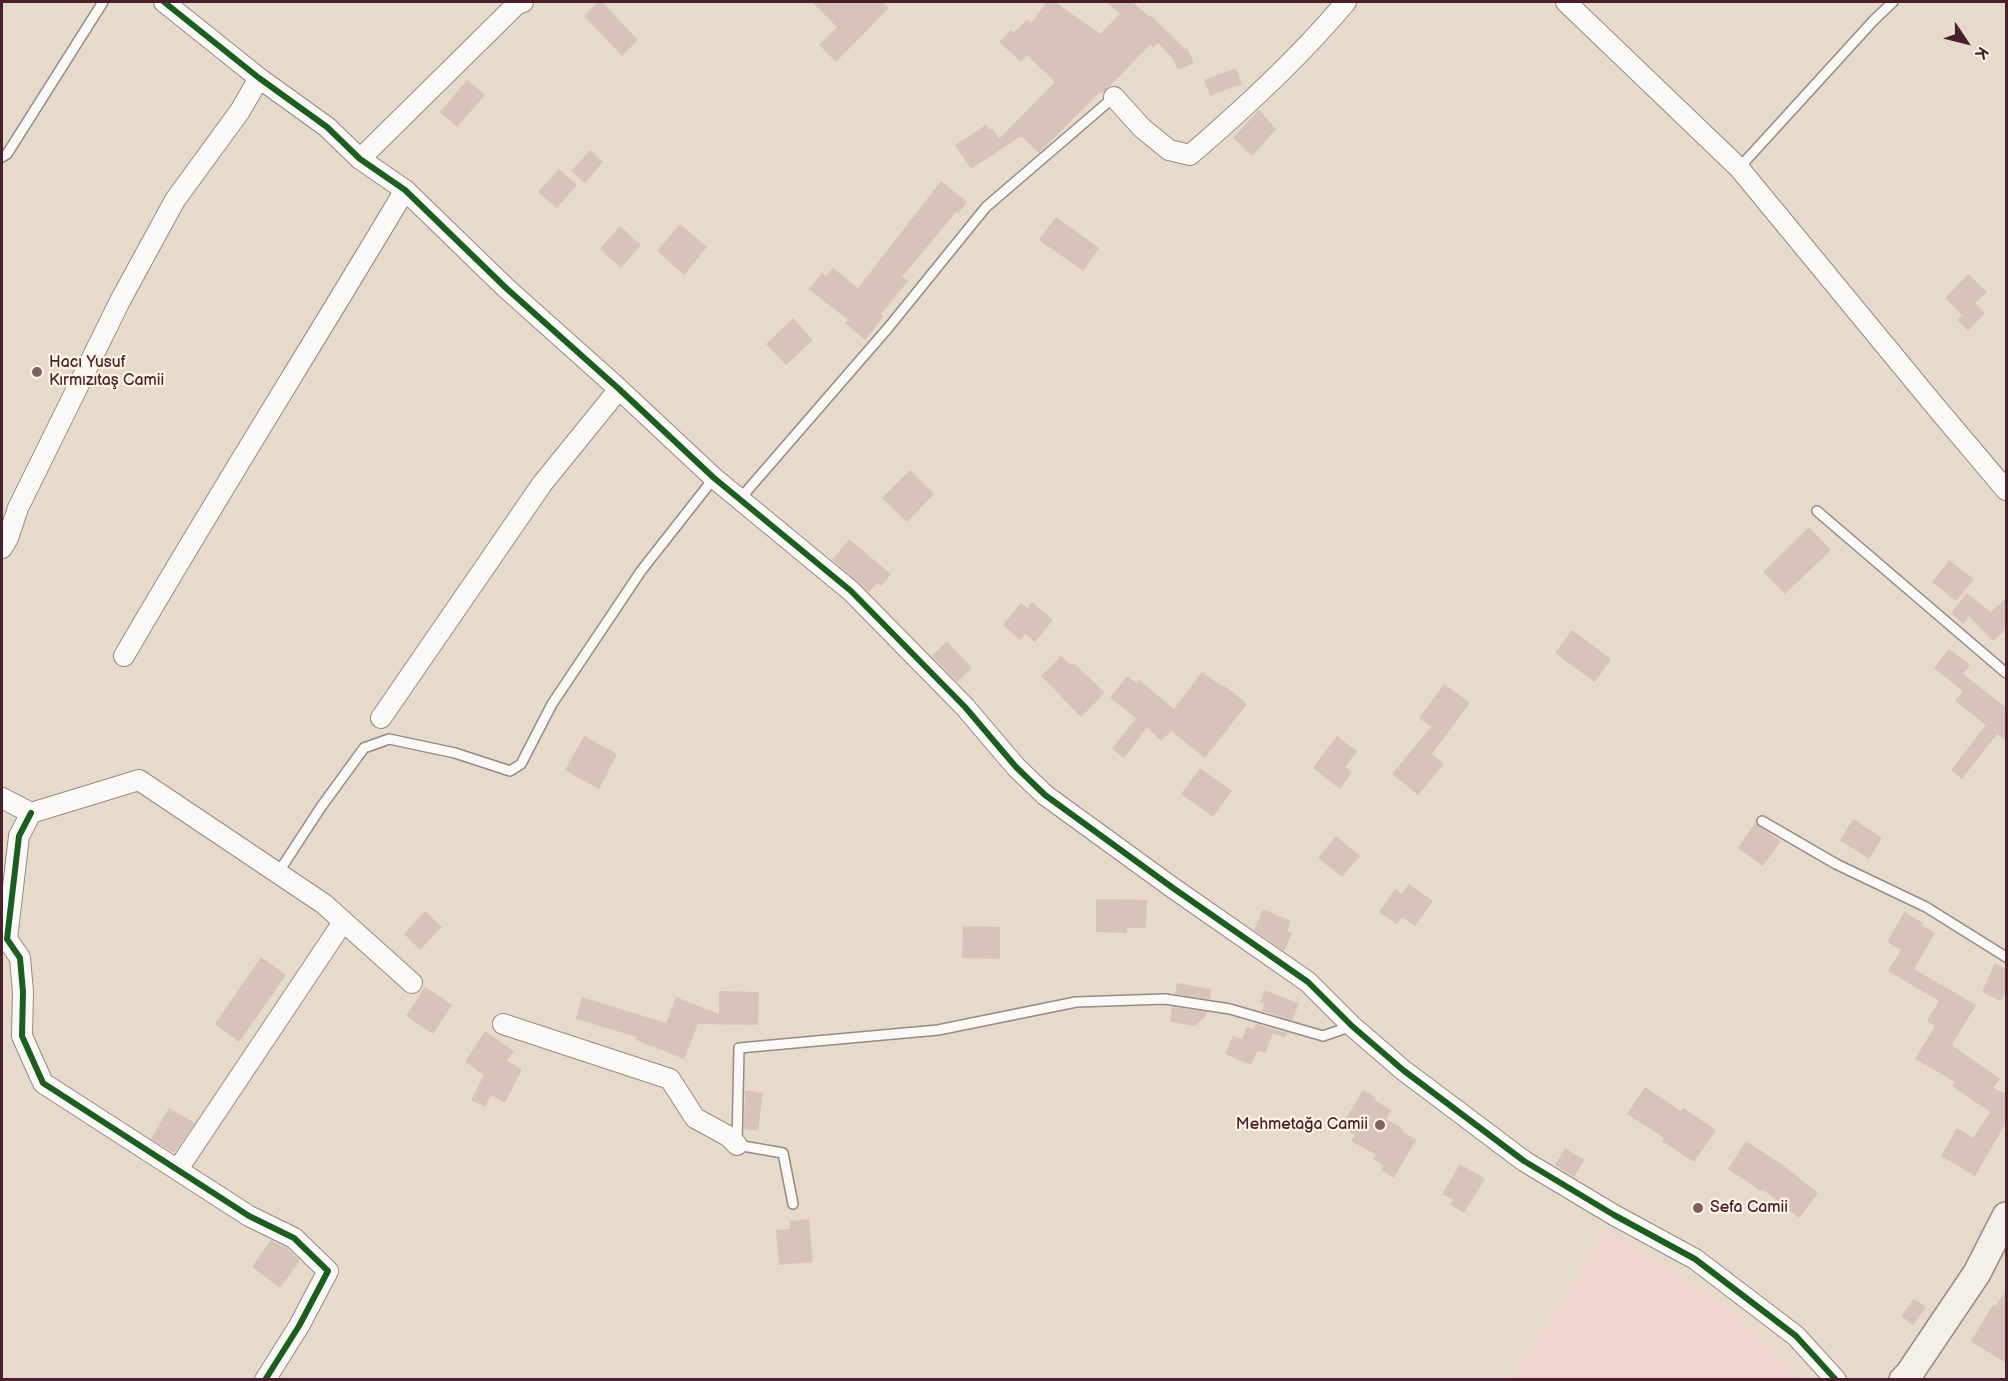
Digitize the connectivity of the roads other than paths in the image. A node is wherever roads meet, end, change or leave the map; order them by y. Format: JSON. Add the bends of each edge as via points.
{"nodes":[{"id":1,"x":104,"y":2,"type":"edge"},
{"id":2,"x":164,"y":2,"type":"edge"},
{"id":3,"x":523,"y":2,"type":"edge"},
{"id":4,"x":1346,"y":2,"type":"edge"},
{"id":5,"x":1566,"y":2,"type":"edge"},
{"id":6,"x":1893,"y":2,"type":"edge"},
{"id":7,"x":259,"y":78,"type":"junction"},
{"id":8,"x":1114,"y":97,"type":"joint"},
{"id":9,"x":2,"y":157,"type":"edge"},
{"id":10,"x":360,"y":159,"type":"junction"},
{"id":11,"x":1739,"y":168,"type":"junction"},
{"id":12,"x":405,"y":190,"type":"junction"},
{"id":13,"x":619,"y":389,"type":"junction"},
{"id":14,"x":714,"y":478,"type":"junction"},
{"id":15,"x":2007,"y":490,"type":"edge"},
{"id":16,"x":739,"y":500,"type":"junction"},
{"id":17,"x":1817,"y":511,"type":"dead end"},
{"id":18,"x":2,"y":548,"type":"edge"},
{"id":19,"x":124,"y":656,"type":"dead end"},
{"id":20,"x":2007,"y":673,"type":"edge"},
{"id":21,"x":381,"y":718,"type":"dead end"},
{"id":22,"x":2,"y":798,"type":"edge"},
{"id":23,"x":32,"y":813,"type":"junction"},
{"id":24,"x":1762,"y":821,"type":"dead end"},
{"id":25,"x":278,"y":873,"type":"junction"},
{"id":26,"x":343,"y":922,"type":"junction"},
{"id":27,"x":2007,"y":957,"type":"edge"},
{"id":28,"x":412,"y":983,"type":"dead end"},
{"id":29,"x":503,"y":1024,"type":"dead end"},
{"id":30,"x":1352,"y":1026,"type":"junction"},
{"id":31,"x":737,"y":1145,"type":"junction"},
{"id":32,"x":178,"y":1169,"type":"junction"},
{"id":33,"x":793,"y":1204,"type":"dead end"},
{"id":34,"x":2007,"y":1216,"type":"edge"},
{"id":35,"x":265,"y":1380,"type":"edge"},
{"id":36,"x":1836,"y":1380,"type":"edge"},
{"id":37,"x":1903,"y":1380,"type":"edge"}],
"edges":[{"from":1,"to":9,"type":"lane"},
{"from":2,"to":7,"type":"street"},
{"from":3,"to":10,"type":"street"},
{"from":4,"to":8,"type":"street","via":[[1314,40],[1190,155],[1169,150]]},
{"from":5,"to":11,"type":"street"},
{"from":6,"to":11,"type":"lane"},
{"from":7,"to":10,"type":"street","via":[[327,127]]},
{"from":7,"to":18,"type":"street","via":[[240,111],[175,200],[148,249],[68,405]]},
{"from":8,"to":16,"type":"lane","via":[[986,207],[888,328]]},
{"from":10,"to":12,"type":"street"},
{"from":11,"to":15,"type":"street"},
{"from":12,"to":13,"type":"street"},
{"from":12,"to":19,"type":"street","via":[[197,529]]},
{"from":13,"to":14,"type":"street"},
{"from":13,"to":21,"type":"street","via":[[542,484]]},
{"from":14,"to":16,"type":"street"},
{"from":14,"to":25,"type":"lane","via":[[641,571],[552,704],[521,764],[510,771],[455,753],[389,739],[364,748]]},
{"from":16,"to":30,"type":"street","via":[[851,591],[965,706],[1045,795],[1308,982]]},
{"from":17,"to":20,"type":"lane"},
{"from":22,"to":23,"type":"street"},
{"from":23,"to":25,"type":"street","via":[[139,780]]},
{"from":23,"to":32,"type":"street","via":[[19,836],[7,939],[20,958],[22,1036],[43,1083]]},
{"from":24,"to":27,"type":"lane","via":[[1836,864],[1926,907]]},
{"from":25,"to":26,"type":"street"},
{"from":26,"to":28,"type":"street"},
{"from":26,"to":32,"type":"street"},
{"from":29,"to":31,"type":"street","via":[[670,1079],[695,1118]]},
{"from":30,"to":31,"type":"lane","via":[[1323,1036],[1230,1009],[1165,999],[1077,1002],[938,1030],[739,1048]]},
{"from":30,"to":36,"type":"street","via":[[1403,1070],[1524,1161],[1695,1259],[1797,1336]]},
{"from":31,"to":33,"type":"lane","via":[[783,1153]]},
{"from":32,"to":35,"type":"street","via":[[249,1216],[294,1238],[328,1271]]},
{"from":34,"to":37,"type":"street","via":[[1977,1273]]}]}
